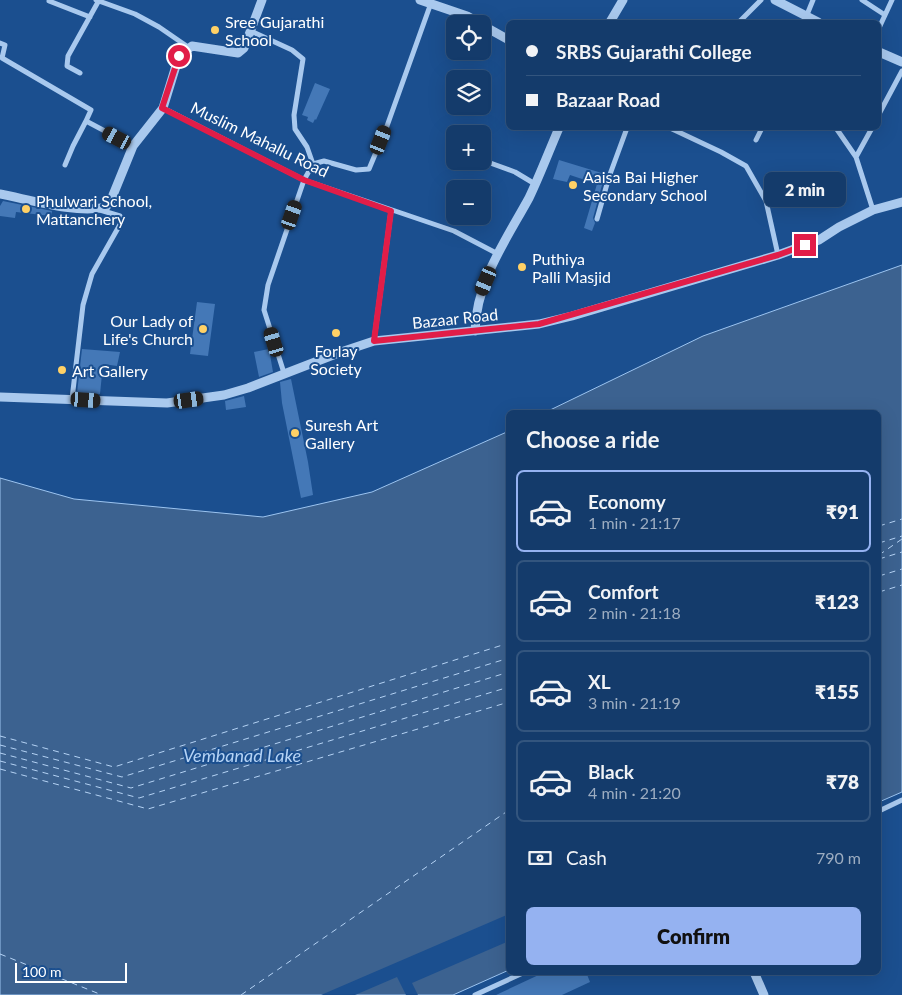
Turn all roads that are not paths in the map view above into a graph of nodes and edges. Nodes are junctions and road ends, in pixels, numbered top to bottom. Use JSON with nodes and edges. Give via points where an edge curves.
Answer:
{"nodes":[{"id":1,"x":262,"y":0,"type":"edge"},
{"id":2,"x":420,"y":0,"type":"edge"},
{"id":3,"x":623,"y":0,"type":"edge"},
{"id":4,"x":761,"y":0,"type":"edge"},
{"id":5,"x":775,"y":0,"type":"edge"},
{"id":6,"x":813,"y":0,"type":"edge"},
{"id":7,"x":862,"y":0,"type":"edge"},
{"id":8,"x":892,"y":0,"type":"edge"},
{"id":9,"x":49,"y":1,"type":"edge"},
{"id":10,"x":97,"y":1,"type":"edge"},
{"id":11,"x":431,"y":3,"type":"junction"},
{"id":12,"x":464,"y":15,"type":"edge"},
{"id":13,"x":885,"y":15,"type":"junction"},
{"id":14,"x":90,"y":17,"type":"junction"},
{"id":15,"x":611,"y":20,"type":"edge"},
{"id":16,"x":741,"y":20,"type":"edge"},
{"id":17,"x":804,"y":20,"type":"edge"},
{"id":18,"x":881,"y":24,"type":"edge"},
{"id":19,"x":491,"y":29,"type":"edge"},
{"id":20,"x":251,"y":30,"type":"junction"},
{"id":21,"x":506,"y":38,"type":"edge"},
{"id":22,"x":0,"y":43,"type":"edge"},
{"id":23,"x":188,"y":47,"type":"junction"},
{"id":24,"x":881,"y":53,"type":"edge"},
{"id":25,"x":902,"y":62,"type":"edge"},
{"id":26,"x":902,"y":70,"type":"edge"},
{"id":27,"x":80,"y":73,"type":"dead end"},
{"id":28,"x":162,"y":108,"type":"junction"},
{"id":29,"x":881,"y":110,"type":"edge"},
{"id":30,"x":86,"y":121,"type":"junction"},
{"id":31,"x":558,"y":130,"type":"edge"},
{"id":32,"x":626,"y":130,"type":"edge"},
{"id":33,"x":674,"y":130,"type":"edge"},
{"id":34,"x":761,"y":130,"type":"edge"},
{"id":35,"x":837,"y":130,"type":"edge"},
{"id":36,"x":871,"y":130,"type":"edge"},
{"id":37,"x":756,"y":140,"type":"dead end"},
{"id":38,"x":133,"y":146,"type":"junction"},
{"id":39,"x":856,"y":157,"type":"junction"},
{"id":40,"x":491,"y":163,"type":"edge"},
{"id":41,"x":313,"y":164,"type":"junction"},
{"id":42,"x":65,"y":165,"type":"dead end"},
{"id":43,"x":304,"y":180,"type":"junction"},
{"id":44,"x":535,"y":184,"type":"junction"},
{"id":45,"x":0,"y":194,"type":"edge"},
{"id":46,"x":902,"y":202,"type":"edge"},
{"id":47,"x":97,"y":209,"type":"junction"},
{"id":48,"x":873,"y":210,"type":"junction"},
{"id":49,"x":391,"y":211,"type":"junction"},
{"id":50,"x":597,"y":219,"type":"dead end"},
{"id":51,"x":498,"y":254,"type":"junction"},
{"id":52,"x":778,"y":255,"type":"junction"},
{"id":53,"x":474,"y":331,"type":"junction"},
{"id":54,"x":374,"y":341,"type":"junction"},
{"id":55,"x":284,"y":373,"type":"junction"},
{"id":56,"x":0,"y":397,"type":"edge"},
{"id":57,"x":72,"y":399,"type":"junction"},
{"id":58,"x":902,"y":800,"type":"edge"},
{"id":59,"x":881,"y":810,"type":"edge"},
{"id":60,"x":518,"y":975,"type":"edge"},
{"id":61,"x":755,"y":975,"type":"edge"},
{"id":62,"x":475,"y":995,"type":"edge"},
{"id":63,"x":764,"y":995,"type":"edge"}],
"edges":[{"from":1,"to":20,"type":"street"},
{"from":2,"to":11,"type":"street"},
{"from":3,"to":15,"type":"street"},
{"from":4,"to":16,"type":"street"},
{"from":5,"to":17,"type":"street"},
{"from":6,"to":17,"type":"street"},
{"from":7,"to":13,"type":"street"},
{"from":8,"to":13,"type":"street"},
{"from":9,"to":14,"type":"street"},
{"from":10,"to":14,"type":"street"},
{"from":10,"to":23,"type":"street","via":[[159,26]]},
{"from":11,"to":12,"type":"street"},
{"from":11,"to":41,"type":"street","via":[[369,169],[356,170],[324,161]]},
{"from":13,"to":18,"type":"street"},
{"from":14,"to":27,"type":"street","via":[[68,56],[67,66]]},
{"from":19,"to":21,"type":"street"},
{"from":20,"to":23,"type":"street","via":[[244,48],[238,53]]},
{"from":20,"to":41,"type":"street","via":[[292,50],[303,59],[294,115],[295,129]]},
{"from":22,"to":30,"type":"street","via":[[5,45],[2,58],[91,110]]},
{"from":23,"to":28,"type":"street","via":[[179,56]]},
{"from":24,"to":25,"type":"street"},
{"from":26,"to":29,"type":"street"},
{"from":28,"to":38,"type":"street"},
{"from":28,"to":43,"type":"street","name":"Muslim Mahallu Road"},
{"from":30,"to":38,"type":"street"},
{"from":30,"to":42,"type":"street"},
{"from":31,"to":44,"type":"street"},
{"from":32,"to":50,"type":"street"},
{"from":33,"to":52,"type":"street","via":[[746,166],[766,201]]},
{"from":34,"to":37,"type":"street"},
{"from":35,"to":39,"type":"street"},
{"from":36,"to":39,"type":"street"},
{"from":38,"to":47,"type":"street","via":[[111,200],[106,207]]},
{"from":39,"to":48,"type":"street"},
{"from":40,"to":44,"type":"street"},
{"from":41,"to":43,"type":"street"},
{"from":43,"to":49,"type":"street","name":"Muslim Mahallu Road"},
{"from":43,"to":55,"type":"street","via":[[268,285],[264,310]]},
{"from":44,"to":51,"type":"street"},
{"from":45,"to":47,"type":"street","via":[[79,209]]},
{"from":46,"to":48,"type":"street","name":"Bazaar Road"},
{"from":47,"to":57,"type":"street","via":[[120,216],[122,221],[92,274],[83,305]]},
{"from":48,"to":52,"type":"street","name":"Bazaar Road","via":[[819,240]]},
{"from":49,"to":51,"type":"street","name":"Muslim Mahallu Road","via":[[454,231]]},
{"from":49,"to":54,"type":"street"},
{"from":51,"to":53,"type":"street","via":[[480,295]]},
{"from":52,"to":53,"type":"street","name":"Bazaar Road","via":[[539,324]]},
{"from":53,"to":54,"type":"street","name":"Bazaar Road"},
{"from":54,"to":55,"type":"street","name":"Bazaar Road"},
{"from":55,"to":57,"type":"street","name":"Bazaar Road","via":[[248,388],[167,403]]},
{"from":56,"to":57,"type":"street","name":"Bazaar Road"},
{"from":58,"to":59,"type":"street"},
{"from":60,"to":62,"type":"street"},
{"from":61,"to":63,"type":"street"}]}
